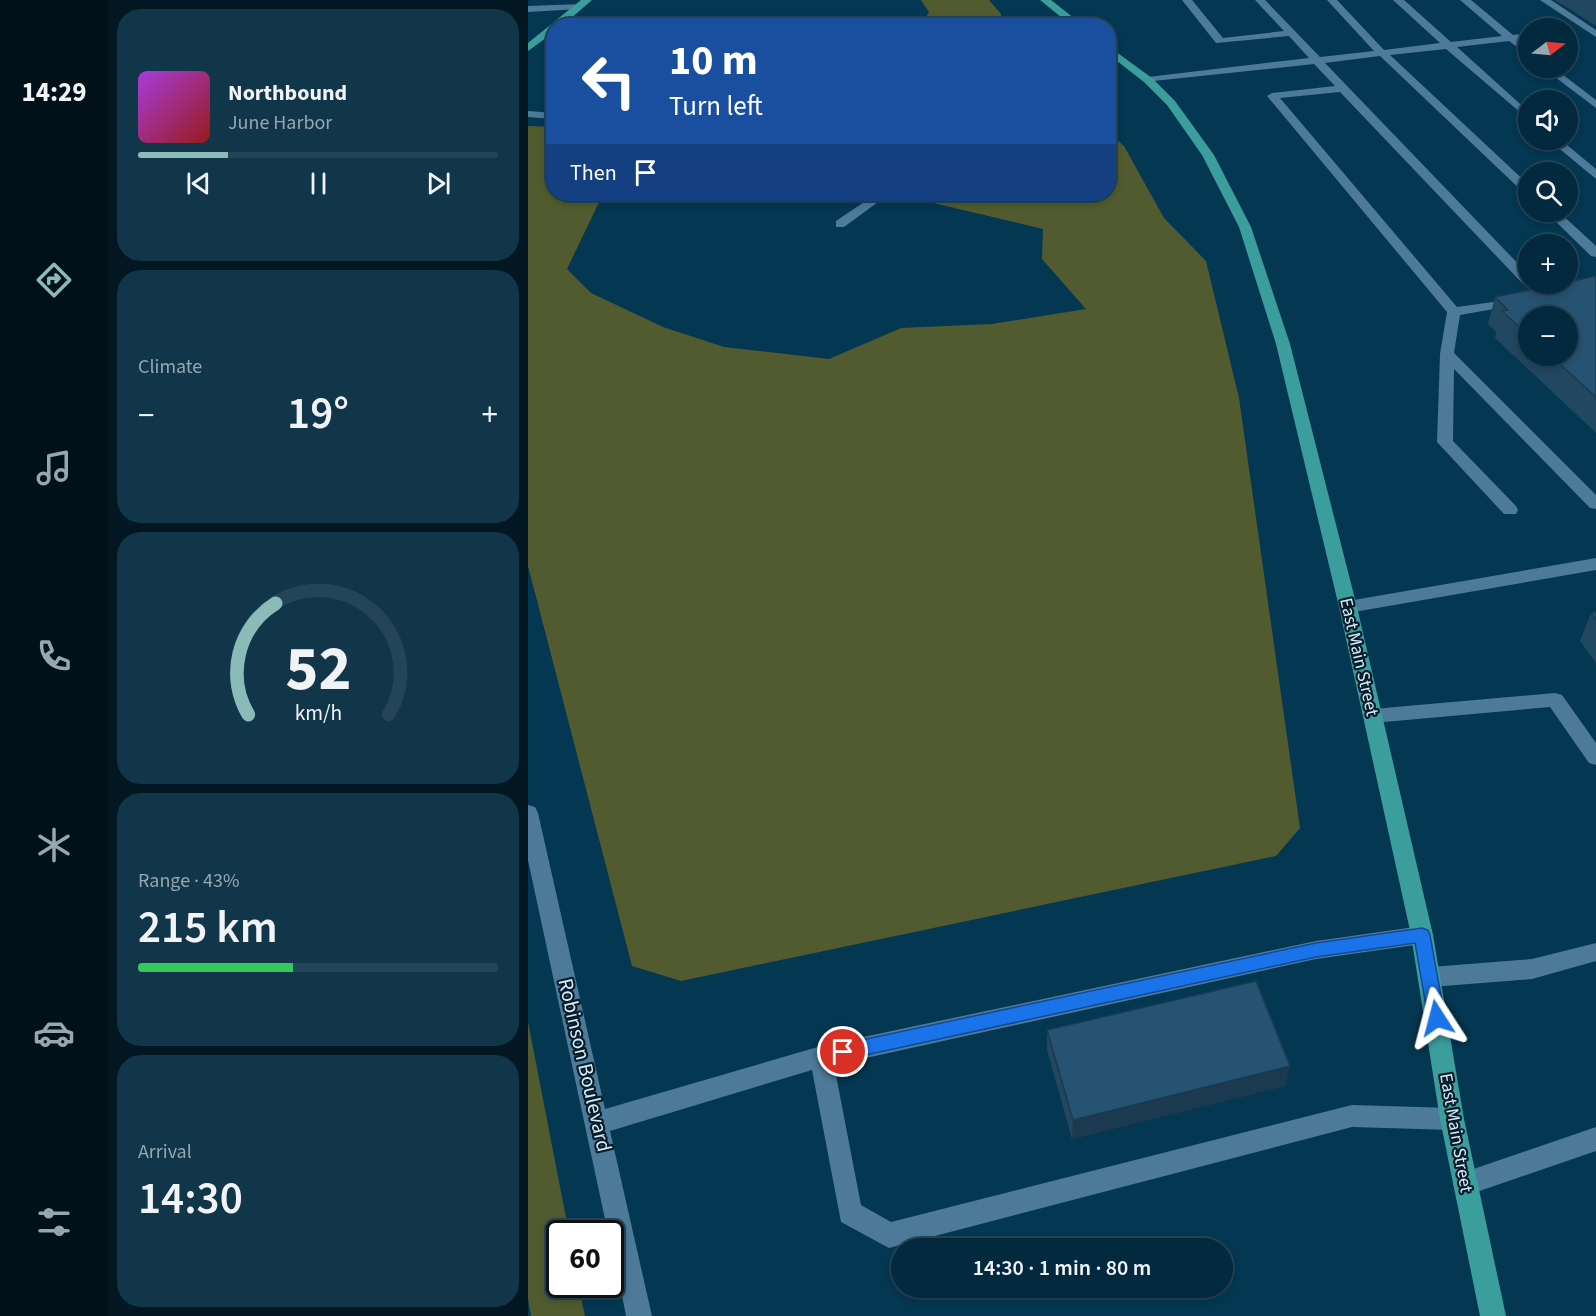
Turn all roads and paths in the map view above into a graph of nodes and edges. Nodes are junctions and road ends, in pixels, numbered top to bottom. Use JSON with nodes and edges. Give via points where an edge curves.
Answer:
{"nodes":[{"id":1,"x":1045,"y":0,"type":"edge"},
{"id":2,"x":1187,"y":0,"type":"edge"},
{"id":3,"x":1260,"y":0,"type":"edge"},
{"id":4,"x":1332,"y":0,"type":"edge"},
{"id":5,"x":1398,"y":0,"type":"edge"},
{"id":6,"x":1465,"y":0,"type":"edge"},
{"id":7,"x":1545,"y":0,"type":"edge"},
{"id":8,"x":583,"y":3,"type":"edge"},
{"id":9,"x":528,"y":9,"type":"edge"},
{"id":10,"x":564,"y":18,"type":"edge"},
{"id":11,"x":1069,"y":18,"type":"edge"},
{"id":12,"x":1592,"y":32,"type":"edge"},
{"id":13,"x":546,"y":33,"type":"edge"},
{"id":14,"x":1291,"y":33,"type":"junction"},
{"id":15,"x":1518,"y":37,"type":"edge"},
{"id":16,"x":1511,"y":38,"type":"junction"},
{"id":17,"x":1518,"y":44,"type":"edge"},
{"id":18,"x":1447,"y":45,"type":"junction"},
{"id":19,"x":528,"y":48,"type":"edge"},
{"id":20,"x":1382,"y":53,"type":"junction"},
{"id":21,"x":1116,"y":55,"type":"edge"},
{"id":22,"x":1317,"y":60,"type":"junction"},
{"id":23,"x":1561,"y":78,"type":"edge"},
{"id":24,"x":1148,"y":80,"type":"junction"},
{"id":25,"x":1343,"y":88,"type":"junction"},
{"id":26,"x":1596,"y":105,"type":"edge"},
{"id":27,"x":1518,"y":107,"type":"edge"},
{"id":28,"x":528,"y":114,"type":"edge"},
{"id":29,"x":546,"y":115,"type":"edge"},
{"id":30,"x":1567,"y":150,"type":"edge"},
{"id":31,"x":1596,"y":175,"type":"edge"},
{"id":32,"x":1518,"y":181,"type":"edge"},
{"id":33,"x":873,"y":201,"type":"edge"},
{"id":34,"x":1563,"y":222,"type":"edge"},
{"id":35,"x":840,"y":224,"type":"dead end"},
{"id":36,"x":1596,"y":253,"type":"edge"},
{"id":37,"x":1518,"y":273,"type":"edge"},
{"id":38,"x":1518,"y":292,"type":"edge"},
{"id":39,"x":1454,"y":312,"type":"junction"},
{"id":40,"x":1447,"y":354,"type":"junction"},
{"id":41,"x":1596,"y":504,"type":"edge"},
{"id":42,"x":1510,"y":510,"type":"dead end"},
{"id":43,"x":1596,"y":564,"type":"edge"},
{"id":44,"x":1348,"y":607,"type":"junction"},
{"id":45,"x":1373,"y":716,"type":"junction"},
{"id":46,"x":1596,"y":758,"type":"edge"},
{"id":47,"x":528,"y":813,"type":"edge"},
{"id":48,"x":1422,"y":935,"type":"junction"},
{"id":49,"x":1596,"y":952,"type":"edge"},
{"id":50,"x":1431,"y":977,"type":"junction"},
{"id":51,"x":821,"y":1057,"type":"junction"},
{"id":52,"x":1452,"y":1119,"type":"junction"},
{"id":53,"x":598,"y":1123,"type":"junction"},
{"id":54,"x":1596,"y":1138,"type":"edge"},
{"id":55,"x":1465,"y":1184,"type":"junction"},
{"id":56,"x":639,"y":1316,"type":"edge"},
{"id":57,"x":1493,"y":1316,"type":"edge"}],
"edges":[{"from":1,"to":11,"type":"main road"},
{"from":2,"to":14,"type":"street","via":[[1220,41]]},
{"from":3,"to":14,"type":"street"},
{"from":4,"to":20,"type":"street"},
{"from":5,"to":18,"type":"street"},
{"from":6,"to":16,"type":"street"},
{"from":7,"to":12,"type":"street"},
{"from":8,"to":9,"type":"street"},
{"from":8,"to":10,"type":"main road"},
{"from":13,"to":19,"type":"main road"},
{"from":14,"to":22,"type":"street"},
{"from":15,"to":16,"type":"street"},
{"from":16,"to":17,"type":"street"},
{"from":16,"to":18,"type":"street"},
{"from":18,"to":20,"type":"street"},
{"from":18,"to":27,"type":"street"},
{"from":20,"to":22,"type":"street"},
{"from":20,"to":32,"type":"street"},
{"from":21,"to":24,"type":"main road","name":"East Main Street"},
{"from":22,"to":24,"type":"street"},
{"from":22,"to":25,"type":"street"},
{"from":23,"to":26,"type":"street"},
{"from":24,"to":44,"type":"main road","name":"East Main Street","via":[[1171,103],[1209,155],[1245,227],[1283,344]]},
{"from":25,"to":37,"type":"street"},
{"from":25,"to":39,"type":"street","via":[[1272,96]]},
{"from":28,"to":29,"type":"street"},
{"from":30,"to":31,"type":"street"},
{"from":33,"to":35,"type":"street"},
{"from":34,"to":36,"type":"street"},
{"from":38,"to":39,"type":"street"},
{"from":39,"to":40,"type":"street"},
{"from":40,"to":41,"type":"street"},
{"from":40,"to":42,"type":"street","via":[[1445,442]]},
{"from":43,"to":44,"type":"street"},
{"from":44,"to":45,"type":"main road","name":"East Main Street"},
{"from":45,"to":46,"type":"street","via":[[1555,700]]},
{"from":45,"to":48,"type":"main road","name":"East Main Street"},
{"from":47,"to":53,"type":"street","name":"Robinson Boulevard"},
{"from":48,"to":50,"type":"main road","name":"East Main Street"},
{"from":48,"to":51,"type":"street","via":[[1316,950]]},
{"from":49,"to":50,"type":"street","via":[[1532,969]]},
{"from":50,"to":52,"type":"main road","name":"East Main Street"},
{"from":51,"to":52,"type":"street","via":[[850,1214],[889,1235],[1352,1116]]},
{"from":51,"to":53,"type":"street"},
{"from":52,"to":55,"type":"main road","name":"East Main Street"},
{"from":53,"to":56,"type":"street","name":"Robinson Boulevard"},
{"from":54,"to":55,"type":"street"},
{"from":55,"to":57,"type":"main road","name":"East Main Street"}]}
